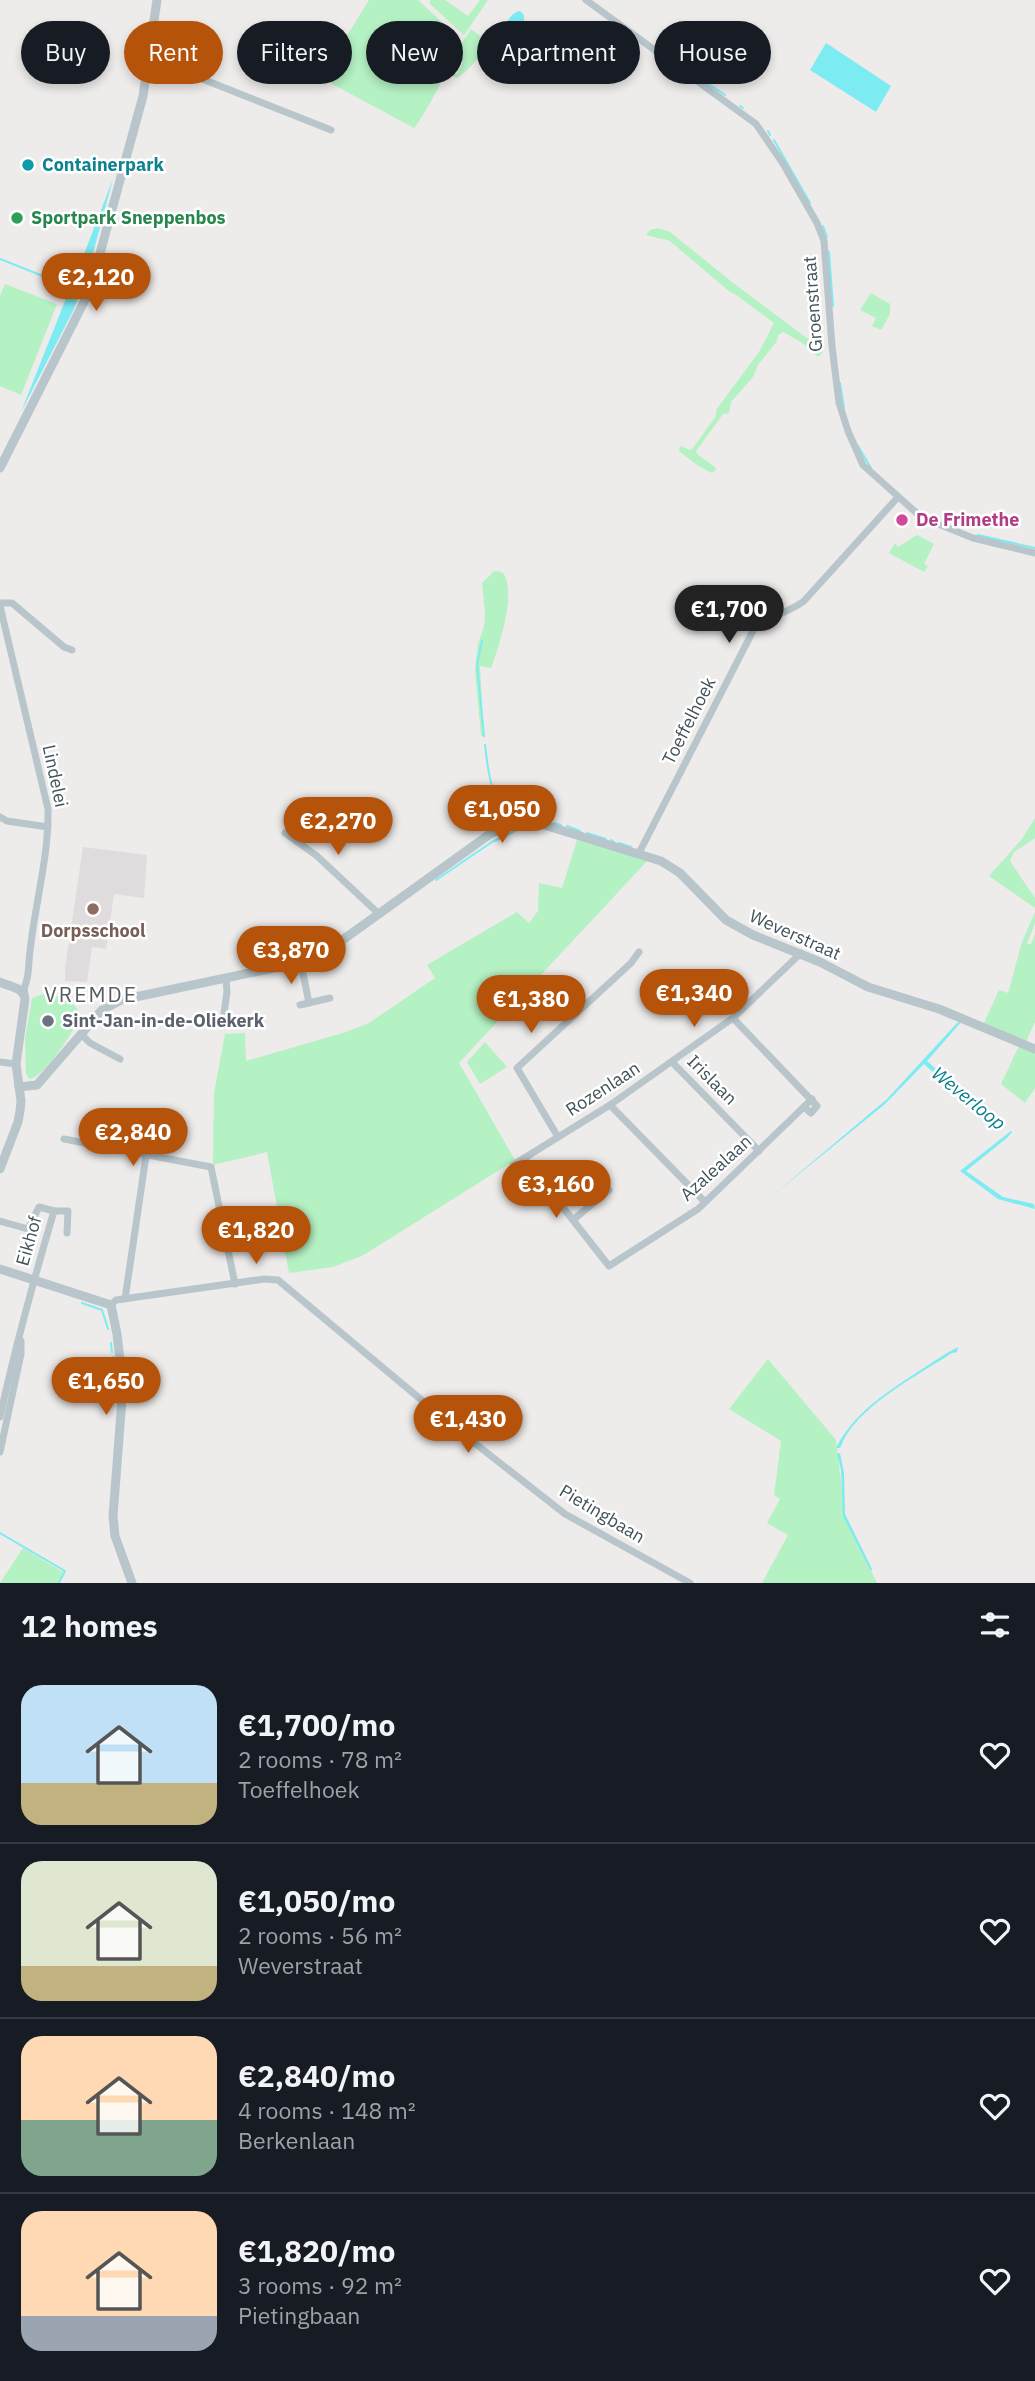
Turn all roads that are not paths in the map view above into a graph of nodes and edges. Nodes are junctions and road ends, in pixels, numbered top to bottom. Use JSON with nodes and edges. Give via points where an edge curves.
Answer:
{"nodes":[{"id":1,"x":157,"y":0,"type":"edge"},
{"id":2,"x":586,"y":0,"type":"edge"},
{"id":3,"x":154,"y":21,"type":"edge"},
{"id":4,"x":145,"y":84,"type":"edge"},
{"id":5,"x":215,"y":84,"type":"edge"},
{"id":6,"x":331,"y":130,"type":"dead end"},
{"id":7,"x":0,"y":468,"type":"edge"},
{"id":8,"x":898,"y":497,"type":"junction"},
{"id":9,"x":1035,"y":553,"type":"edge"},
{"id":10,"x":0,"y":605,"type":"edge"},
{"id":11,"x":72,"y":650,"type":"dead end"},
{"id":12,"x":0,"y":817,"type":"edge"},
{"id":13,"x":48,"y":827,"type":"junction"},
{"id":14,"x":285,"y":833,"type":"dead end"},
{"id":15,"x":639,"y":853,"type":"junction"},
{"id":16,"x":379,"y":914,"type":"junction"},
{"id":17,"x":639,"y":952,"type":"dead end"},
{"id":18,"x":801,"y":953,"type":"junction"},
{"id":19,"x":301,"y":963,"type":"junction"},
{"id":20,"x":226,"y":979,"type":"junction"},
{"id":21,"x":0,"y":982,"type":"edge"},
{"id":22,"x":25,"y":995,"type":"junction"},
{"id":23,"x":330,"y":999,"type":"dead end"},
{"id":24,"x":309,"y":1003,"type":"junction"},
{"id":25,"x":300,"y":1005,"type":"dead end"},
{"id":26,"x":224,"y":1013,"type":"dead end"},
{"id":27,"x":733,"y":1018,"type":"junction"},
{"id":28,"x":81,"y":1034,"type":"junction"},
{"id":29,"x":1035,"y":1049,"type":"edge"},
{"id":30,"x":120,"y":1059,"type":"dead end"},
{"id":31,"x":0,"y":1062,"type":"edge"},
{"id":32,"x":671,"y":1062,"type":"junction"},
{"id":33,"x":16,"y":1064,"type":"junction"},
{"id":34,"x":19,"y":1087,"type":"junction"},
{"id":35,"x":610,"y":1104,"type":"junction"},
{"id":36,"x":558,"y":1137,"type":"junction"},
{"id":37,"x":64,"y":1139,"type":"dead end"},
{"id":38,"x":759,"y":1150,"type":"junction"},
{"id":39,"x":146,"y":1156,"type":"junction"},
{"id":40,"x":524,"y":1158,"type":"junction"},
{"id":41,"x":513,"y":1165,"type":"dead end"},
{"id":42,"x":0,"y":1170,"type":"edge"},
{"id":43,"x":609,"y":1190,"type":"dead end"},
{"id":44,"x":705,"y":1202,"type":"junction"},
{"id":45,"x":54,"y":1210,"type":"junction"},
{"id":46,"x":573,"y":1220,"type":"junction"},
{"id":47,"x":0,"y":1222,"type":"edge"},
{"id":48,"x":67,"y":1233,"type":"dead end"},
{"id":49,"x":0,"y":1269,"type":"edge"},
{"id":50,"x":34,"y":1280,"type":"junction"},
{"id":51,"x":235,"y":1284,"type":"junction"},
{"id":52,"x":125,"y":1299,"type":"junction"},
{"id":53,"x":111,"y":1305,"type":"junction"},
{"id":54,"x":20,"y":1337,"type":"junction"},
{"id":55,"x":0,"y":1417,"type":"edge"},
{"id":56,"x":3,"y":1427,"type":"edge"},
{"id":57,"x":0,"y":1452,"type":"edge"},
{"id":58,"x":132,"y":1583,"type":"edge"},
{"id":59,"x":690,"y":1583,"type":"edge"}],
"edges":[{"from":1,"to":3,"type":"street"},
{"from":2,"to":8,"type":"street","name":"Groenstraat","via":[[749,118],[769,141],[824,241],[833,362],[848,431],[863,465]]},
{"from":4,"to":7,"type":"street","via":[[90,290]]},
{"from":5,"to":6,"type":"street"},
{"from":8,"to":9,"type":"street","name":"Groenstraat","via":[[936,525]]},
{"from":8,"to":15,"type":"street","name":"Toeffelhoek","via":[[804,601],[754,629]]},
{"from":10,"to":11,"type":"street","via":[[12,603]]},
{"from":10,"to":13,"type":"street","name":"Lindelei","via":[[48,809]]},
{"from":12,"to":13,"type":"street"},
{"from":13,"to":22,"type":"street","name":"Lindelei"},
{"from":14,"to":16,"type":"street"},
{"from":15,"to":16,"type":"street","name":"Weverstraat","via":[[541,824],[515,824],[490,834]]},
{"from":15,"to":18,"type":"street","name":"Weverstraat","via":[[671,867],[726,920]]},
{"from":16,"to":19,"type":"street","name":"Weverstraat","via":[[323,954]]},
{"from":17,"to":36,"type":"street","via":[[519,1065],[518,1072]]},
{"from":18,"to":27,"type":"street","name":"Rozenlaan"},
{"from":18,"to":29,"type":"street","name":"Weverstraat","via":[[868,987],[939,1009]]},
{"from":19,"to":20,"type":"street","name":"Weverstraat"},
{"from":19,"to":24,"type":"street"},
{"from":20,"to":26,"type":"street"},
{"from":20,"to":28,"type":"street","name":"Weverstraat","via":[[121,1000],[102,1010]]},
{"from":21,"to":22,"type":"street"},
{"from":22,"to":33,"type":"street"},
{"from":23,"to":24,"type":"street"},
{"from":24,"to":25,"type":"street"},
{"from":27,"to":32,"type":"street","name":"Rozenlaan"},
{"from":27,"to":38,"type":"street","name":"Azalealaan","via":[[817,1107],[811,1113],[804,1107]]},
{"from":28,"to":30,"type":"street"},
{"from":28,"to":34,"type":"street","via":[[37,1085]]},
{"from":31,"to":33,"type":"street"},
{"from":32,"to":35,"type":"street","name":"Rozenlaan"},
{"from":32,"to":38,"type":"street","name":"Irislaan"},
{"from":33,"to":34,"type":"street"},
{"from":34,"to":42,"type":"street","via":[[18,1122]]},
{"from":35,"to":36,"type":"street","name":"Rozenlaan"},
{"from":35,"to":44,"type":"street"},
{"from":36,"to":40,"type":"street","name":"Rozenlaan"},
{"from":37,"to":39,"type":"street"},
{"from":38,"to":44,"type":"street","name":"Azalealaan"},
{"from":39,"to":51,"type":"street","via":[[211,1167]]},
{"from":39,"to":52,"type":"street"},
{"from":40,"to":41,"type":"street","name":"Rozenlaan"},
{"from":40,"to":46,"type":"street"},
{"from":43,"to":46,"type":"street"},
{"from":44,"to":46,"type":"street","name":"Azalealaan","via":[[608,1266]]},
{"from":45,"to":47,"type":"street","name":"Eikhof","via":[[39,1207],[28,1228]]},
{"from":45,"to":48,"type":"street","name":"Eikhof","via":[[68,1210]]},
{"from":45,"to":50,"type":"street","name":"Eikhof"},
{"from":49,"to":50,"type":"street"},
{"from":50,"to":53,"type":"street"},
{"from":50,"to":54,"type":"street","name":"Eikhof"},
{"from":51,"to":52,"type":"street","name":"Pietingbaan"},
{"from":51,"to":59,"type":"street","name":"Pietingbaan","via":[[278,1280],[565,1514]]},
{"from":52,"to":53,"type":"street","name":"Pietingbaan"},
{"from":53,"to":58,"type":"street","via":[[123,1386],[113,1516],[115,1536]]},
{"from":54,"to":55,"type":"street"},
{"from":54,"to":56,"type":"street","via":[[21,1354]]},
{"from":56,"to":57,"type":"street"}]}
